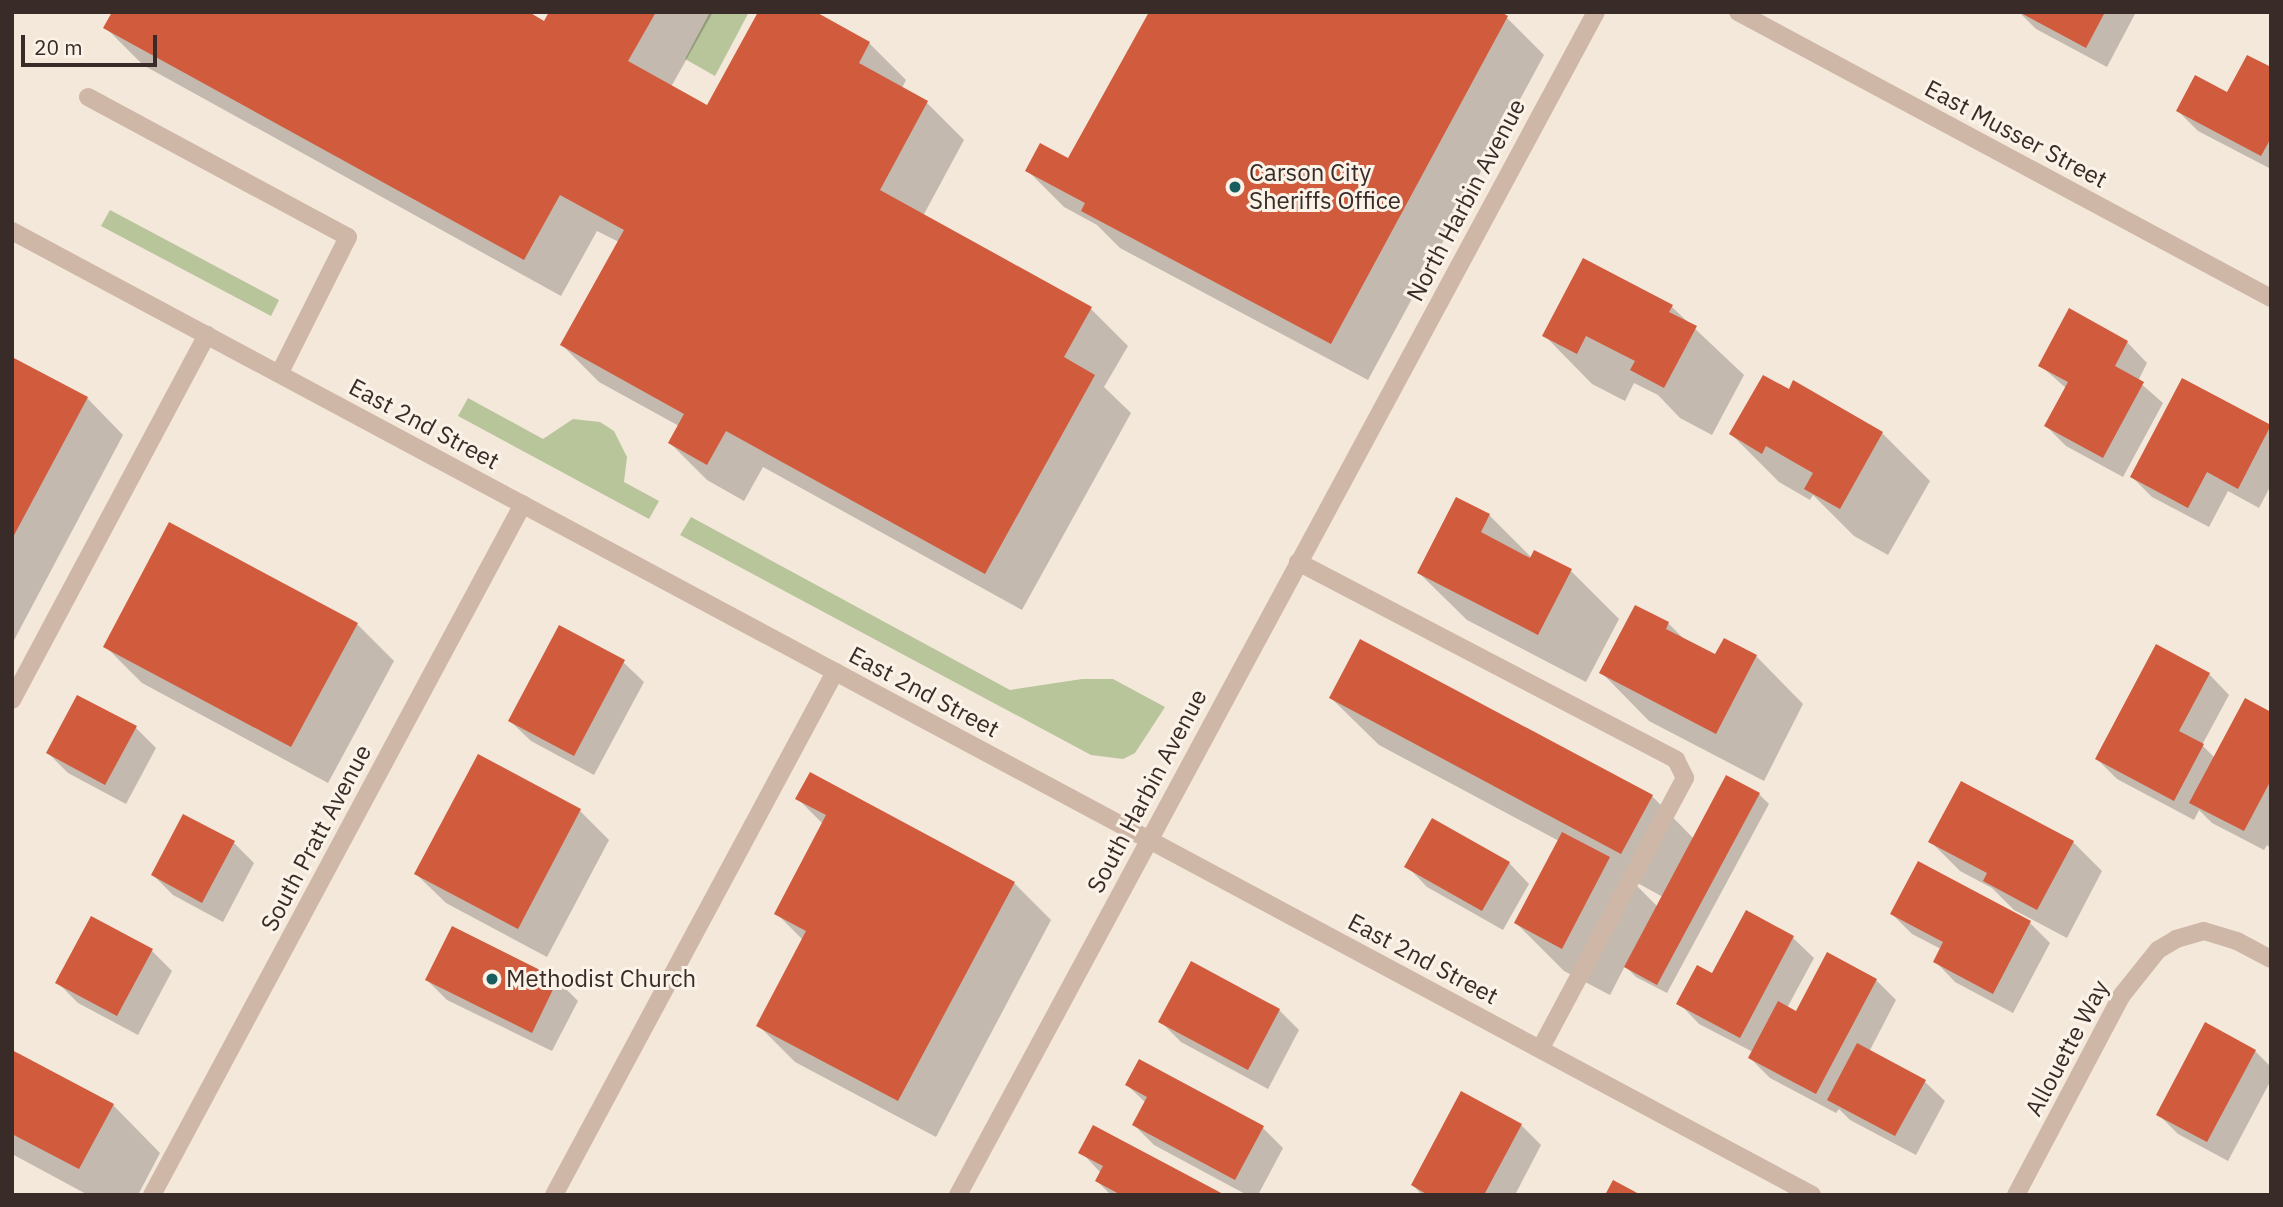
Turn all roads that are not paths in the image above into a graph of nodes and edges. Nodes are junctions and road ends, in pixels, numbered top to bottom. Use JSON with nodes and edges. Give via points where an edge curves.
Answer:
{"nodes":[{"id":1,"x":1596,"y":12,"type":"edge"},
{"id":2,"x":1738,"y":12,"type":"edge"},
{"id":3,"x":88,"y":97,"type":"dead end"},
{"id":4,"x":12,"y":231,"type":"edge"},
{"id":5,"x":2271,"y":298,"type":"edge"},
{"id":6,"x":207,"y":335,"type":"junction"},
{"id":7,"x":279,"y":374,"type":"junction"},
{"id":8,"x":1380,"y":411,"type":"joint"},
{"id":9,"x":523,"y":505,"type":"junction"},
{"id":10,"x":1298,"y":562,"type":"junction"},
{"id":11,"x":835,"y":672,"type":"junction"},
{"id":12,"x":12,"y":700,"type":"edge"},
{"id":13,"x":1148,"y":840,"type":"junction"},
{"id":14,"x":2271,"y":959,"type":"edge"},
{"id":15,"x":1540,"y":1049,"type":"junction"},
{"id":16,"x":152,"y":1195,"type":"edge"},
{"id":17,"x":554,"y":1195,"type":"edge"},
{"id":18,"x":958,"y":1195,"type":"edge"},
{"id":19,"x":1812,"y":1195,"type":"edge"},
{"id":20,"x":2016,"y":1195,"type":"edge"}],
"edges":[{"from":1,"to":8,"type":"street","name":"North Harbin Avenue"},
{"from":2,"to":5,"type":"street","name":"East Musser Street"},
{"from":3,"to":7,"type":"street","via":[[348,237]]},
{"from":4,"to":6,"type":"street","name":"East 2nd Street"},
{"from":6,"to":7,"type":"street","name":"East 2nd Street"},
{"from":6,"to":12,"type":"street"},
{"from":7,"to":9,"type":"street","name":"East 2nd Street"},
{"from":8,"to":10,"type":"street","name":"South Harbin Avenue"},
{"from":9,"to":11,"type":"street","name":"East 2nd Street"},
{"from":9,"to":16,"type":"street","name":"South Pratt Avenue"},
{"from":10,"to":13,"type":"street","name":"South Harbin Avenue"},
{"from":10,"to":15,"type":"street","via":[[1676,760],[1685,778]]},
{"from":11,"to":13,"type":"street","name":"East 2nd Street"},
{"from":11,"to":17,"type":"street"},
{"from":13,"to":15,"type":"street","name":"East 2nd Street"},
{"from":13,"to":18,"type":"street","name":"South Harbin Avenue"},
{"from":14,"to":20,"type":"street","name":"Allouette Way","via":[[2204,931],[2176,939],[2147,960],[2122,995]]},
{"from":15,"to":19,"type":"street","name":"East 2nd Street"}]}
